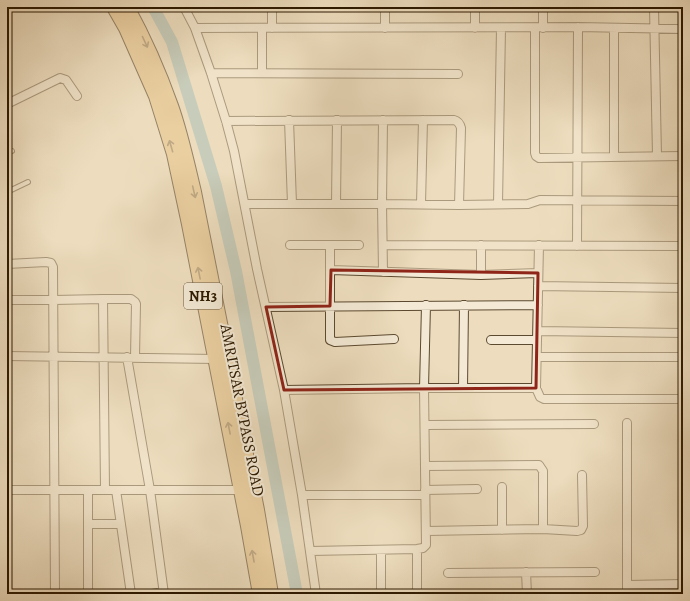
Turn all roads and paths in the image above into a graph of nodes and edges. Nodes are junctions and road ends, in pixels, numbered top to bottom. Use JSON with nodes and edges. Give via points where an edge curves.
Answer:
{"nodes":[{"id":1,"x":114,"y":7,"type":"edge"},
{"id":2,"x":127,"y":7,"type":"edge"},
{"id":3,"x":184,"y":7,"type":"edge"},
{"id":4,"x":272,"y":7,"type":"edge"},
{"id":5,"x":385,"y":7,"type":"edge"},
{"id":6,"x":475,"y":7,"type":"edge"},
{"id":7,"x":543,"y":7,"type":"edge"},
{"id":8,"x":654,"y":7,"type":"edge"},
{"id":9,"x":578,"y":27,"type":"junction"},
{"id":10,"x":195,"y":28,"type":"junction"},
{"id":11,"x":262,"y":28,"type":"junction"},
{"id":12,"x":272,"y":28,"type":"junction"},
{"id":13,"x":385,"y":28,"type":"junction"},
{"id":14,"x":475,"y":28,"type":"junction"},
{"id":15,"x":501,"y":28,"type":"junction"},
{"id":16,"x":539,"y":28,"type":"junction"},
{"id":17,"x":614,"y":28,"type":"junction"},
{"id":18,"x":654,"y":28,"type":"junction"},
{"id":19,"x":683,"y":29,"type":"edge"},
{"id":20,"x":211,"y":73,"type":"junction"},
{"id":21,"x":262,"y":73,"type":"junction"},
{"id":22,"x":458,"y":74,"type":"dead end"},
{"id":23,"x":77,"y":96,"type":"dead end"},
{"id":24,"x":7,"y":104,"type":"edge"},
{"id":25,"x":289,"y":120,"type":"junction"},
{"id":26,"x":337,"y":120,"type":"junction"},
{"id":27,"x":383,"y":120,"type":"junction"},
{"id":28,"x":423,"y":120,"type":"junction"},
{"id":29,"x":226,"y":121,"type":"junction"},
{"id":30,"x":12,"y":151,"type":"dead end"},
{"id":31,"x":7,"y":153,"type":"edge"},
{"id":32,"x":614,"y":156,"type":"junction"},
{"id":33,"x":658,"y":156,"type":"junction"},
{"id":34,"x":683,"y":156,"type":"edge"},
{"id":35,"x":578,"y":157,"type":"junction"},
{"id":36,"x":28,"y":182,"type":"dead end"},
{"id":37,"x":7,"y":192,"type":"edge"},
{"id":38,"x":578,"y":200,"type":"junction"},
{"id":39,"x":683,"y":201,"type":"edge"},
{"id":40,"x":245,"y":204,"type":"junction"},
{"id":41,"x":292,"y":204,"type":"junction"},
{"id":42,"x":336,"y":204,"type":"junction"},
{"id":43,"x":382,"y":204,"type":"junction"},
{"id":44,"x":421,"y":204,"type":"junction"},
{"id":45,"x":498,"y":204,"type":"junction"},
{"id":46,"x":459,"y":205,"type":"junction"},
{"id":47,"x":290,"y":245,"type":"dead end"},
{"id":48,"x":330,"y":245,"type":"junction"},
{"id":49,"x":359,"y":245,"type":"dead end"},
{"id":50,"x":383,"y":245,"type":"junction"},
{"id":51,"x":481,"y":245,"type":"junction"},
{"id":52,"x":539,"y":245,"type":"junction"},
{"id":53,"x":577,"y":246,"type":"junction"},
{"id":54,"x":683,"y":246,"type":"edge"},
{"id":55,"x":7,"y":264,"type":"edge"},
{"id":56,"x":331,"y":270,"type":"junction"},
{"id":57,"x":383,"y":272,"type":"junction"},
{"id":58,"x":538,"y":273,"type":"junction"},
{"id":59,"x":481,"y":275,"type":"junction"},
{"id":60,"x":538,"y":286,"type":"junction"},
{"id":61,"x":683,"y":288,"type":"edge"},
{"id":62,"x":103,"y":299,"type":"junction"},
{"id":63,"x":7,"y":300,"type":"edge"},
{"id":64,"x":54,"y":300,"type":"junction"},
{"id":65,"x":426,"y":305,"type":"junction"},
{"id":66,"x":464,"y":305,"type":"junction"},
{"id":67,"x":538,"y":305,"type":"junction"},
{"id":68,"x":330,"y":306,"type":"junction"},
{"id":69,"x":266,"y":307,"type":"junction"},
{"id":70,"x":538,"y":331,"type":"junction"},
{"id":71,"x":683,"y":333,"type":"edge"},
{"id":72,"x":394,"y":339,"type":"dead end"},
{"id":73,"x":491,"y":340,"type":"dead end"},
{"id":74,"x":537,"y":340,"type":"junction"},
{"id":75,"x":7,"y":356,"type":"edge"},
{"id":76,"x":54,"y":357,"type":"junction"},
{"id":77,"x":131,"y":357,"type":"junction"},
{"id":78,"x":537,"y":357,"type":"junction"},
{"id":79,"x":683,"y":357,"type":"edge"},
{"id":80,"x":104,"y":358,"type":"junction"},
{"id":81,"x":216,"y":359,"type":"junction"},
{"id":82,"x":424,"y":388,"type":"junction"},
{"id":83,"x":463,"y":388,"type":"junction"},
{"id":84,"x":536,"y":388,"type":"junction"},
{"id":85,"x":284,"y":390,"type":"junction"},
{"id":86,"x":683,"y":399,"type":"edge"},
{"id":87,"x":627,"y":423,"type":"dead end"},
{"id":88,"x":594,"y":424,"type":"dead end"},
{"id":89,"x":425,"y":425,"type":"junction"},
{"id":90,"x":425,"y":466,"type":"junction"},
{"id":91,"x":582,"y":475,"type":"dead end"},
{"id":92,"x":502,"y":487,"type":"dead end"},
{"id":93,"x":55,"y":489,"type":"junction"},
{"id":94,"x":477,"y":489,"type":"dead end"},
{"id":95,"x":7,"y":490,"type":"edge"},
{"id":96,"x":88,"y":490,"type":"junction"},
{"id":97,"x":105,"y":490,"type":"junction"},
{"id":98,"x":116,"y":490,"type":"junction"},
{"id":99,"x":150,"y":490,"type":"junction"},
{"id":100,"x":241,"y":490,"type":"junction"},
{"id":101,"x":425,"y":492,"type":"junction"},
{"id":102,"x":302,"y":495,"type":"junction"},
{"id":103,"x":88,"y":524,"type":"junction"},
{"id":104,"x":121,"y":524,"type":"junction"},
{"id":105,"x":502,"y":530,"type":"junction"},
{"id":106,"x":543,"y":530,"type":"junction"},
{"id":107,"x":426,"y":531,"type":"junction"},
{"id":108,"x":417,"y":549,"type":"junction"},
{"id":109,"x":381,"y":550,"type":"junction"},
{"id":110,"x":310,"y":551,"type":"junction"},
{"id":111,"x":448,"y":572,"type":"dead end"},
{"id":112,"x":526,"y":572,"type":"junction"},
{"id":113,"x":595,"y":572,"type":"dead end"},
{"id":114,"x":683,"y":584,"type":"edge"},
{"id":115,"x":627,"y":585,"type":"junction"},
{"id":116,"x":163,"y":593,"type":"edge"},
{"id":117,"x":56,"y":594,"type":"edge"},
{"id":118,"x":88,"y":594,"type":"edge"},
{"id":119,"x":131,"y":594,"type":"edge"},
{"id":120,"x":152,"y":594,"type":"edge"},
{"id":121,"x":260,"y":594,"type":"edge"},
{"id":122,"x":271,"y":594,"type":"edge"},
{"id":123,"x":316,"y":594,"type":"edge"},
{"id":124,"x":381,"y":594,"type":"edge"},
{"id":125,"x":417,"y":594,"type":"edge"},
{"id":126,"x":527,"y":594,"type":"edge"},
{"id":127,"x":627,"y":594,"type":"edge"}],
"edges":[{"from":81,"to":1,"type":"highway","name":"AMRITSAR BYPASS ROAD","number":"NH3","one_way":true,"via":[[174,154],[156,96]]},
{"from":2,"to":122,"type":"highway","name":"AMRITSAR BYPASS ROAD","number":"NH3","one_way":true,"via":[[153,59],[182,142],[257,510]]},
{"from":3,"to":10,"type":"street"},
{"from":4,"to":12,"type":"street"},
{"from":5,"to":13,"type":"street"},
{"from":6,"to":14,"type":"street"},
{"from":7,"to":16,"type":"street"},
{"from":8,"to":18,"type":"street"},
{"from":9,"to":16,"type":"street"},
{"from":9,"to":17,"type":"street"},
{"from":9,"to":35,"type":"street"},
{"from":10,"to":11,"type":"street"},
{"from":10,"to":20,"type":"street"},
{"from":11,"to":12,"type":"street"},
{"from":11,"to":21,"type":"street"},
{"from":12,"to":13,"type":"street"},
{"from":13,"to":14,"type":"street"},
{"from":14,"to":15,"type":"street"},
{"from":15,"to":16,"type":"street"},
{"from":15,"to":45,"type":"street"},
{"from":16,"to":35,"type":"street","via":[[535,155],[539,158]]},
{"from":17,"to":18,"type":"street"},
{"from":17,"to":32,"type":"street"},
{"from":18,"to":19,"type":"street"},
{"from":18,"to":33,"type":"street"},
{"from":20,"to":21,"type":"street"},
{"from":20,"to":29,"type":"street"},
{"from":21,"to":22,"type":"street"},
{"from":23,"to":24,"type":"street","via":[[66,80],[60,78]]},
{"from":25,"to":26,"type":"street"},
{"from":25,"to":29,"type":"street"},
{"from":25,"to":41,"type":"street"},
{"from":26,"to":27,"type":"street"},
{"from":26,"to":42,"type":"street"},
{"from":27,"to":28,"type":"street"},
{"from":27,"to":43,"type":"street"},
{"from":28,"to":44,"type":"street"},
{"from":28,"to":46,"type":"street","via":[[456,120],[460,125]]},
{"from":29,"to":40,"type":"street"},
{"from":30,"to":31,"type":"lane"},
{"from":32,"to":33,"type":"street"},
{"from":32,"to":35,"type":"street"},
{"from":33,"to":34,"type":"street"},
{"from":35,"to":38,"type":"street"},
{"from":36,"to":37,"type":"lane"},
{"from":38,"to":39,"type":"street"},
{"from":38,"to":45,"type":"street"},
{"from":38,"to":53,"type":"street"},
{"from":40,"to":41,"type":"street"},
{"from":40,"to":69,"type":"street"},
{"from":41,"to":42,"type":"street"},
{"from":42,"to":43,"type":"street"},
{"from":43,"to":44,"type":"street"},
{"from":43,"to":50,"type":"street"},
{"from":44,"to":46,"type":"street"},
{"from":45,"to":46,"type":"street"},
{"from":47,"to":48,"type":"street"},
{"from":48,"to":49,"type":"street"},
{"from":48,"to":56,"type":"street"},
{"from":50,"to":51,"type":"street"},
{"from":50,"to":57,"type":"street"},
{"from":51,"to":52,"type":"street"},
{"from":51,"to":59,"type":"street"},
{"from":52,"to":53,"type":"street"},
{"from":52,"to":58,"type":"street"},
{"from":53,"to":54,"type":"street"},
{"from":55,"to":64,"type":"street","via":[[51,263]]},
{"from":56,"to":57,"type":"street"},
{"from":56,"to":68,"type":"street"},
{"from":57,"to":59,"type":"street"},
{"from":58,"to":59,"type":"street"},
{"from":58,"to":60,"type":"street"},
{"from":60,"to":61,"type":"street"},
{"from":60,"to":67,"type":"street"},
{"from":62,"to":64,"type":"street"},
{"from":62,"to":77,"type":"street","via":[[131,299],[135,302]]},
{"from":62,"to":80,"type":"street"},
{"from":63,"to":64,"type":"street"},
{"from":64,"to":76,"type":"street"},
{"from":65,"to":66,"type":"street"},
{"from":65,"to":68,"type":"street"},
{"from":65,"to":82,"type":"street"},
{"from":66,"to":67,"type":"street"},
{"from":66,"to":83,"type":"street"},
{"from":67,"to":70,"type":"street"},
{"from":68,"to":69,"type":"street"},
{"from":68,"to":72,"type":"street","via":[[331,341]]},
{"from":69,"to":85,"type":"street"},
{"from":70,"to":71,"type":"street"},
{"from":70,"to":74,"type":"street"},
{"from":73,"to":74,"type":"street"},
{"from":74,"to":78,"type":"street"},
{"from":75,"to":76,"type":"street"},
{"from":76,"to":80,"type":"street"},
{"from":76,"to":93,"type":"street"},
{"from":77,"to":80,"type":"street"},
{"from":77,"to":81,"type":"street"},
{"from":77,"to":99,"type":"street"},
{"from":78,"to":79,"type":"street"},
{"from":78,"to":84,"type":"street"},
{"from":80,"to":97,"type":"street"},
{"from":100,"to":81,"type":"highway","name":"AMRITSAR BYPASS ROAD","number":"NH3","one_way":true},
{"from":82,"to":83,"type":"street"},
{"from":82,"to":85,"type":"street"},
{"from":82,"to":89,"type":"street"},
{"from":83,"to":84,"type":"street"},
{"from":84,"to":86,"type":"street","via":[[544,399]]},
{"from":85,"to":102,"type":"street"},
{"from":87,"to":115,"type":"street"},
{"from":88,"to":89,"type":"street"},
{"from":89,"to":90,"type":"street"},
{"from":90,"to":101,"type":"street"},
{"from":90,"to":106,"type":"street","via":[[540,465],[543,471]]},
{"from":91,"to":106,"type":"street","via":[[583,528],[577,531]]},
{"from":92,"to":105,"type":"street"},
{"from":93,"to":95,"type":"street"},
{"from":93,"to":96,"type":"street"},
{"from":93,"to":117,"type":"street"},
{"from":94,"to":101,"type":"street"},
{"from":96,"to":97,"type":"street"},
{"from":96,"to":103,"type":"street"},
{"from":97,"to":98,"type":"street"},
{"from":98,"to":99,"type":"street"},
{"from":98,"to":104,"type":"street"},
{"from":99,"to":100,"type":"street"},
{"from":99,"to":116,"type":"street"},
{"from":121,"to":100,"type":"highway","name":"AMRITSAR BYPASS ROAD","number":"NH3","one_way":true},
{"from":101,"to":102,"type":"street"},
{"from":101,"to":107,"type":"street"},
{"from":102,"to":110,"type":"street"},
{"from":103,"to":104,"type":"street"},
{"from":103,"to":118,"type":"street"},
{"from":104,"to":119,"type":"street"},
{"from":105,"to":106,"type":"street"},
{"from":105,"to":107,"type":"street"},
{"from":107,"to":108,"type":"street","via":[[426,545]]},
{"from":108,"to":109,"type":"street"},
{"from":108,"to":125,"type":"street"},
{"from":109,"to":110,"type":"street"},
{"from":109,"to":124,"type":"street"},
{"from":110,"to":123,"type":"street"},
{"from":111,"to":112,"type":"street"},
{"from":112,"to":113,"type":"street"},
{"from":112,"to":126,"type":"street"},
{"from":114,"to":115,"type":"street"},
{"from":115,"to":127,"type":"street"},
{"from":116,"to":120,"type":"street"}]}
